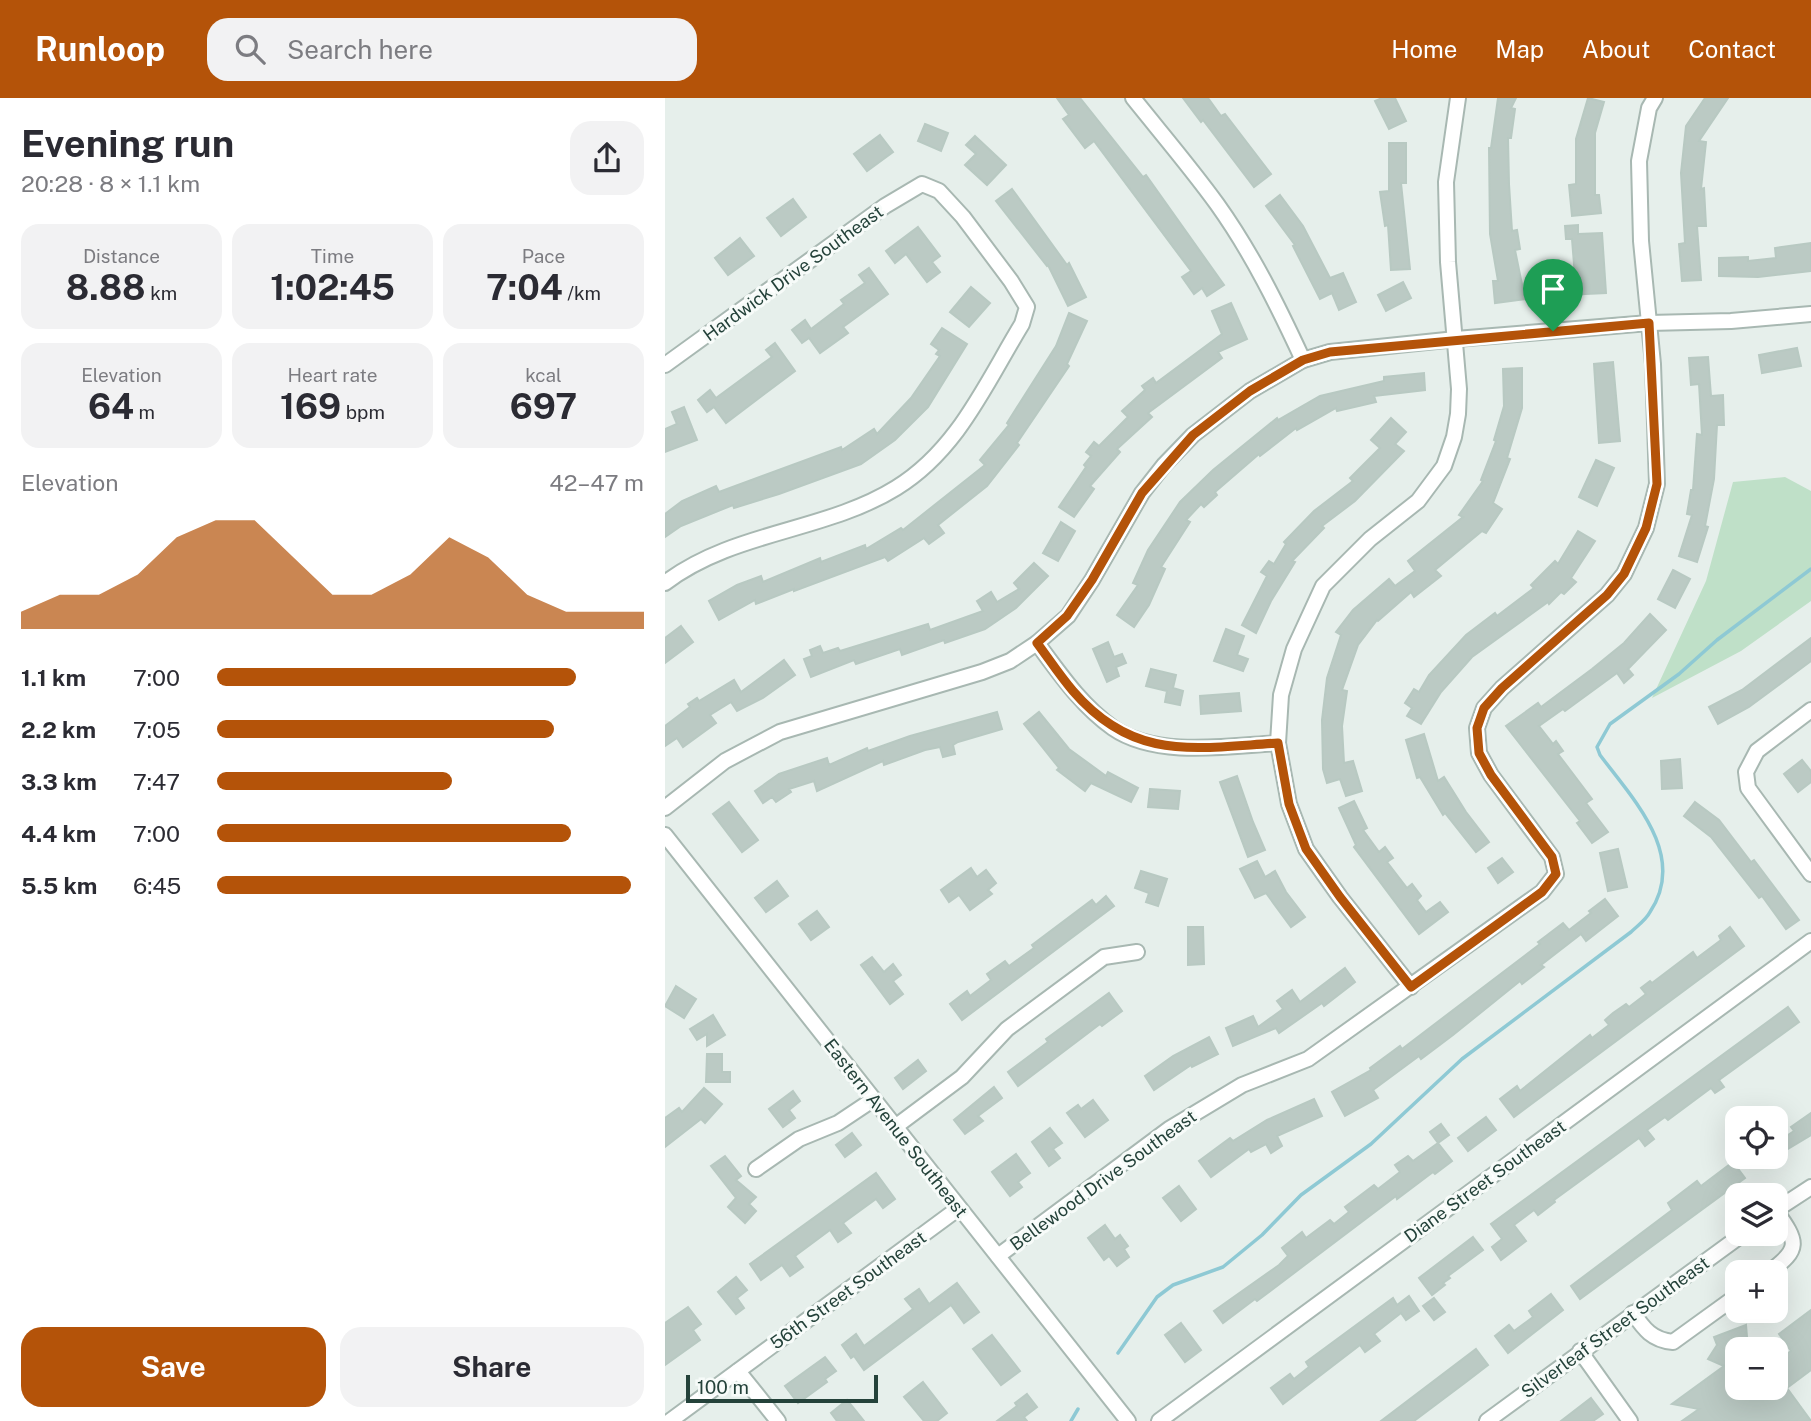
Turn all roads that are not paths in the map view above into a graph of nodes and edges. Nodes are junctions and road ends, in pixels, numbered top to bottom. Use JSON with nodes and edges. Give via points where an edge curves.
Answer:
{"nodes":[{"id":1,"x":1133,"y":98,"type":"edge"},
{"id":2,"x":1458,"y":98,"type":"edge"},
{"id":3,"x":1655,"y":98,"type":"edge"},
{"id":4,"x":1811,"y":314,"type":"edge"},
{"id":5,"x":1649,"y":323,"type":"junction"},
{"id":6,"x":1456,"y":339,"type":"junction"},
{"id":7,"x":1303,"y":360,"type":"junction"},
{"id":8,"x":665,"y":365,"type":"edge"},
{"id":9,"x":665,"y":583,"type":"edge"},
{"id":10,"x":1037,"y":643,"type":"junction"},
{"id":11,"x":1811,"y":710,"type":"edge"},
{"id":12,"x":1278,"y":743,"type":"junction"},
{"id":13,"x":665,"y":807,"type":"edge"},
{"id":14,"x":665,"y":835,"type":"edge"},
{"id":15,"x":1811,"y":874,"type":"edge"},
{"id":16,"x":1811,"y":942,"type":"edge"},
{"id":17,"x":1137,"y":951,"type":"dead end"},
{"id":18,"x":1411,"y":987,"type":"junction"},
{"id":19,"x":874,"y":1100,"type":"junction"},
{"id":20,"x":895,"y":1127,"type":"junction"},
{"id":21,"x":756,"y":1169,"type":"dead end"},
{"id":22,"x":1811,"y":1186,"type":"edge"},
{"id":23,"x":1788,"y":1202,"type":"edge"},
{"id":24,"x":959,"y":1208,"type":"junction"},
{"id":25,"x":1788,"y":1228,"type":"edge"},
{"id":26,"x":1726,"y":1246,"type":"edge"},
{"id":27,"x":998,"y":1256,"type":"junction"},
{"id":28,"x":1787,"y":1260,"type":"edge"},
{"id":29,"x":1725,"y":1304,"type":"edge"},
{"id":30,"x":1633,"y":1313,"type":"junction"},
{"id":31,"x":1580,"y":1351,"type":"junction"},
{"id":32,"x":739,"y":1371,"type":"junction"},
{"id":33,"x":670,"y":1421,"type":"edge"},
{"id":34,"x":778,"y":1421,"type":"edge"},
{"id":35,"x":1128,"y":1421,"type":"edge"},
{"id":36,"x":1159,"y":1421,"type":"edge"},
{"id":37,"x":1487,"y":1421,"type":"edge"},
{"id":38,"x":1630,"y":1421,"type":"edge"}],
"edges":[{"from":1,"to":7,"type":"street","via":[[1237,233]]},
{"from":2,"to":6,"type":"street","via":[[1446,182]]},
{"from":3,"to":5,"type":"street","via":[[1639,161]]},
{"from":4,"to":5,"type":"street"},
{"from":5,"to":6,"type":"street"},
{"from":5,"to":18,"type":"street","name":"Bellewood Drive Southeast","via":[[1657,484],[1646,528],[1624,574],[1607,595],[1502,688],[1484,708],[1477,728],[1479,753],[1552,857],[1556,874],[1542,892]]},
{"from":6,"to":7,"type":"street","via":[[1330,352]]},
{"from":6,"to":12,"type":"street","via":[[1458,414],[1444,466],[1418,501],[1370,539],[1323,586],[1294,649],[1281,695]]},
{"from":7,"to":10,"type":"street","via":[[1250,391],[1193,435],[1164,465],[1067,616]]},
{"from":8,"to":9,"type":"street","name":"Hardwick Drive Southeast","via":[[922,184],[939,191],[963,217],[1027,307],[1022,324],[952,439],[898,487],[859,506],[753,539],[677,573]]},
{"from":10,"to":12,"type":"street","via":[[1095,713],[1136,740],[1192,748]]},
{"from":10,"to":13,"type":"street","via":[[982,672],[781,732],[725,761]]},
{"from":11,"to":15,"type":"street","via":[[1757,751],[1746,772],[1748,788]]},
{"from":12,"to":18,"type":"street","via":[[1289,804],[1306,849]]},
{"from":14,"to":19,"type":"street","name":"Eastern Avenue Southeast"},
{"from":16,"to":36,"type":"street","name":"Diane Street Southeast"},
{"from":17,"to":20,"type":"street","via":[[1104,957],[1007,1029],[962,1077]]},
{"from":18,"to":27,"type":"street","name":"Bellewood Drive Southeast","via":[[1308,1059],[1242,1085],[1169,1129]]},
{"from":19,"to":20,"type":"street","name":"Eastern Avenue Southeast"},
{"from":19,"to":21,"type":"street","via":[[838,1123],[799,1139]]},
{"from":20,"to":24,"type":"street","name":"Eastern Avenue Southeast"},
{"from":22,"to":23,"type":"street"},
{"from":24,"to":27,"type":"street","name":"Eastern Avenue Southeast"},
{"from":24,"to":32,"type":"street","name":"56th Street Southeast"},
{"from":25,"to":28,"type":"street","via":[[1792,1251]]},
{"from":26,"to":30,"type":"street","name":"Silverleaf Street Southeast"},
{"from":27,"to":35,"type":"street","name":"Eastern Avenue Southeast"},
{"from":29,"to":30,"type":"street","via":[[1673,1342],[1652,1337]]},
{"from":30,"to":31,"type":"street","name":"Silverleaf Street Southeast"},
{"from":31,"to":37,"type":"street","name":"Silverleaf Street Southeast"},
{"from":31,"to":38,"type":"street"},
{"from":32,"to":33,"type":"street","name":"56th Street Southeast"},
{"from":32,"to":34,"type":"street"}]}
